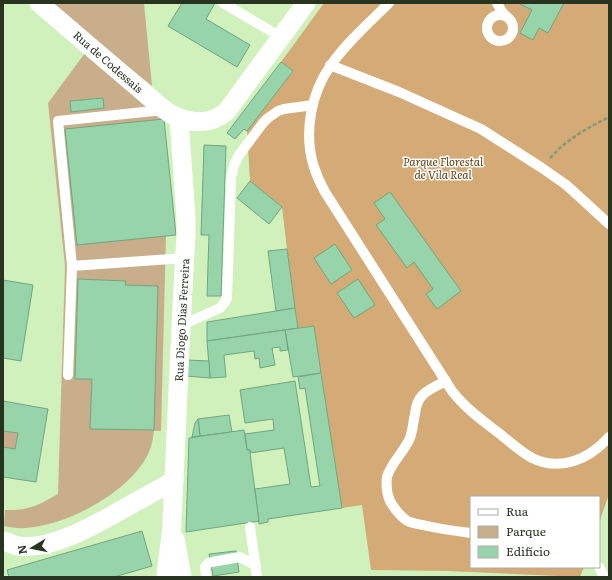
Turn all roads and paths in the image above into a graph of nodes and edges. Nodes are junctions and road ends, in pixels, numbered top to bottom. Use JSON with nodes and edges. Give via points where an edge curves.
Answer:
{"nodes":[{"id":1,"x":39,"y":3,"type":"edge"},
{"id":2,"x":222,"y":3,"type":"edge"},
{"id":3,"x":306,"y":3,"type":"edge"},
{"id":4,"x":389,"y":3,"type":"edge"},
{"id":5,"x":497,"y":3,"type":"edge"},
{"id":6,"x":493,"y":16,"type":"junction"},
{"id":7,"x":506,"y":16,"type":"junction"},
{"id":8,"x":281,"y":37,"type":"junction"},
{"id":9,"x":330,"y":65,"type":"junction"},
{"id":10,"x":313,"y":105,"type":"junction"},
{"id":11,"x":171,"y":114,"type":"junction"},
{"id":12,"x":609,"y":117,"type":"edge"},
{"id":13,"x":542,"y":168,"type":"junction"},
{"id":14,"x":609,"y":224,"type":"edge"},
{"id":15,"x":185,"y":258,"type":"junction"},
{"id":16,"x":72,"y":266,"type":"junction"},
{"id":17,"x":182,"y":325,"type":"junction"},
{"id":18,"x":68,"y":375,"type":"dead end"},
{"id":19,"x":446,"y":381,"type":"junction"},
{"id":20,"x":609,"y":437,"type":"edge"},
{"id":21,"x":174,"y":481,"type":"junction"},
{"id":22,"x":172,"y":522,"type":"junction"},
{"id":23,"x":250,"y":527,"type":"dead end"},
{"id":24,"x":470,"y":533,"type":"edge"},
{"id":25,"x":3,"y":541,"type":"edge"},
{"id":26,"x":256,"y":566,"type":"junction"},
{"id":27,"x":600,"y":568,"type":"edge"},
{"id":28,"x":166,"y":577,"type":"edge"},
{"id":29,"x":182,"y":577,"type":"edge"},
{"id":30,"x":206,"y":577,"type":"edge"},
{"id":31,"x":257,"y":577,"type":"edge"},
{"id":32,"x":604,"y":577,"type":"edge"}],
"edges":[{"from":1,"to":11,"type":"street","name":"Rua de Codessais"},
{"from":2,"to":8,"type":"lane"},
{"from":3,"to":8,"type":"street"},
{"from":4,"to":9,"type":"lane","via":[[347,44]]},
{"from":5,"to":6,"type":"lane"},
{"from":5,"to":7,"type":"lane"},
{"from":6,"to":7,"type":"lane"},
{"from":6,"to":7,"type":"lane","via":[[487,24],[487,33],[494,40],[502,41],[510,38],[514,30],[512,22]]},
{"from":8,"to":11,"type":"street","via":[[224,114],[199,122],[188,121]]},
{"from":9,"to":10,"type":"lane","via":[[316,92]]},
{"from":9,"to":13,"type":"lane","via":[[399,92],[480,129]]},
{"from":10,"to":17,"type":"lane","via":[[289,108],[273,114],[238,155],[231,178],[227,298],[220,308]]},
{"from":10,"to":19,"type":"lane","via":[[309,130],[310,148],[318,179]]},
{"from":11,"to":15,"type":"street","name":"Rua Diogo Dias Ferreira","via":[[186,219]]},
{"from":11,"to":16,"type":"lane","via":[[58,121]]},
{"from":12,"to":13,"type":"path","via":[[565,143]]},
{"from":13,"to":14,"type":"lane","via":[[573,191]]},
{"from":15,"to":16,"type":"lane"},
{"from":15,"to":17,"type":"street","name":"Rua Diogo Dias Ferreira"},
{"from":16,"to":18,"type":"lane"},
{"from":17,"to":21,"type":"street","name":"Rua Diogo Dias Ferreira"},
{"from":19,"to":20,"type":"lane","via":[[458,399],[534,459],[551,464],[575,461],[591,453]]},
{"from":19,"to":24,"type":"lane","via":[[420,397],[410,439],[390,470],[387,489],[393,507],[406,520]]},
{"from":21,"to":22,"type":"street","name":"Rua Diogo Dias Ferreira"},
{"from":21,"to":25,"type":"street","via":[[96,524],[59,540],[29,546],[18,546]]},
{"from":22,"to":28,"type":"street"},
{"from":22,"to":29,"type":"street"},
{"from":23,"to":26,"type":"lane"},
{"from":26,"to":30,"type":"lane","via":[[240,557],[212,562],[205,567]]},
{"from":26,"to":31,"type":"lane"},
{"from":27,"to":32,"type":"lane"}]}
